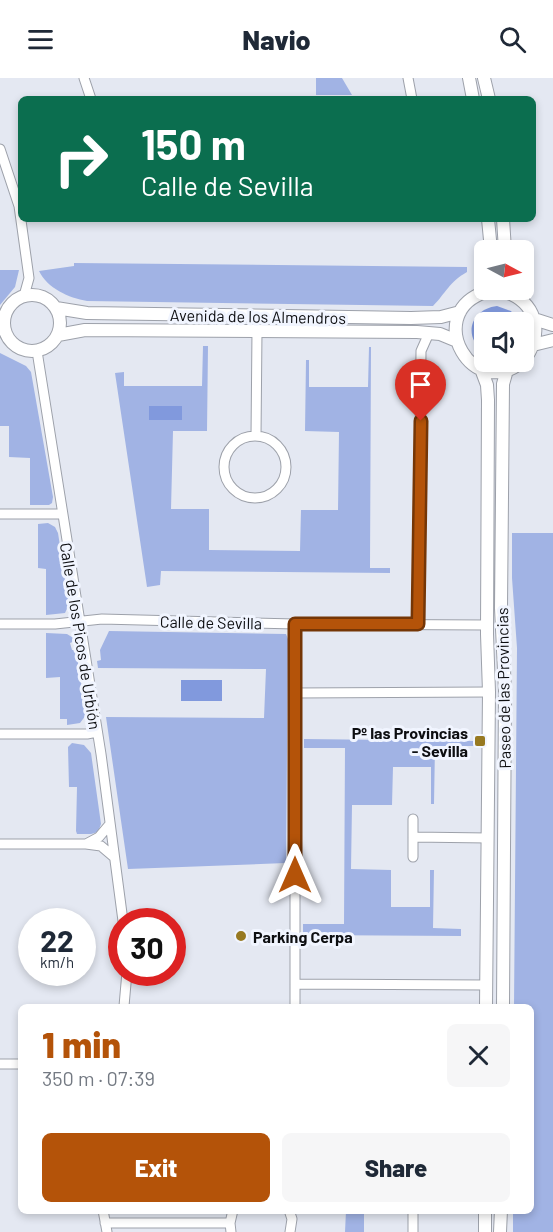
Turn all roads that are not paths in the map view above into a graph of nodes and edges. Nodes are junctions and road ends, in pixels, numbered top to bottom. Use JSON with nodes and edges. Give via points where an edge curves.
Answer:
{"nodes":[{"id":1,"x":84,"y":78,"type":"edge"},
{"id":2,"x":408,"y":78,"type":"edge"},
{"id":3,"x":469,"y":78,"type":"edge"},
{"id":4,"x":484,"y":78,"type":"edge"},
{"id":5,"x":90,"y":96,"type":"edge"},
{"id":6,"x":411,"y":96,"type":"edge"},
{"id":7,"x":472,"y":96,"type":"edge"},
{"id":8,"x":488,"y":96,"type":"edge"},
{"id":9,"x":0,"y":149,"type":"edge"},
{"id":10,"x":0,"y":182,"type":"edge"},
{"id":11,"x":13,"y":187,"type":"junction"},
{"id":12,"x":18,"y":203,"type":"edge"},
{"id":13,"x":21,"y":222,"type":"edge"},
{"id":14,"x":489,"y":222,"type":"edge"},
{"id":15,"x":503,"y":222,"type":"edge"},
{"id":16,"x":490,"y":240,"type":"edge"},
{"id":17,"x":504,"y":240,"type":"edge"},
{"id":18,"x":24,"y":296,"type":"junction"},
{"id":19,"x":474,"y":297,"type":"edge"},
{"id":20,"x":56,"y":308,"type":"junction"},
{"id":21,"x":460,"y":312,"type":"junction"},
{"id":22,"x":3,"y":316,"type":"edge"},
{"id":23,"x":534,"y":319,"type":"joint"},
{"id":24,"x":553,"y":325,"type":"edge"},
{"id":25,"x":256,"y":331,"type":"junction"},
{"id":26,"x":429,"y":333,"type":"junction"},
{"id":27,"x":58,"y":336,"type":"junction"},
{"id":28,"x":553,"y":340,"type":"edge"},
{"id":29,"x":0,"y":341,"type":"edge"},
{"id":30,"x":457,"y":341,"type":"junction"},
{"id":31,"x":534,"y":341,"type":"edge"},
{"id":32,"x":14,"y":345,"type":"junction"},
{"id":33,"x":534,"y":345,"type":"edge"},
{"id":34,"x":37,"y":351,"type":"junction"},
{"id":35,"x":474,"y":365,"type":"edge"},
{"id":36,"x":482,"y":372,"type":"edge"},
{"id":37,"x":506,"y":372,"type":"edge"},
{"id":38,"x":256,"y":436,"type":"junction"},
{"id":39,"x":0,"y":514,"type":"edge"},
{"id":40,"x":62,"y":514,"type":"junction"},
{"id":41,"x":79,"y":622,"type":"junction"},
{"id":42,"x":0,"y":624,"type":"edge"},
{"id":43,"x":295,"y":624,"type":"junction"},
{"id":44,"x":418,"y":624,"type":"junction"},
{"id":45,"x":487,"y":625,"type":"junction"},
{"id":46,"x":489,"y":692,"type":"junction"},
{"id":47,"x":295,"y":693,"type":"junction"},
{"id":48,"x":97,"y":732,"type":"junction"},
{"id":49,"x":0,"y":734,"type":"edge"},
{"id":50,"x":413,"y":819,"type":"dead end"},
{"id":51,"x":110,"y":824,"type":"junction"},
{"id":52,"x":413,"y":837,"type":"junction"},
{"id":53,"x":488,"y":837,"type":"junction"},
{"id":54,"x":0,"y":844,"type":"edge"},
{"id":55,"x":86,"y":844,"type":"junction"},
{"id":56,"x":412,"y":856,"type":"dead end"},
{"id":57,"x":114,"y":857,"type":"junction"},
{"id":58,"x":121,"y":908,"type":"edge"},
{"id":59,"x":295,"y":984,"type":"junction"},
{"id":60,"x":486,"y":985,"type":"junction"},
{"id":61,"x":126,"y":986,"type":"edge"},
{"id":62,"x":124,"y":1004,"type":"edge"},
{"id":63,"x":295,"y":1004,"type":"edge"},
{"id":64,"x":486,"y":1004,"type":"edge"},
{"id":65,"x":503,"y":1004,"type":"edge"},
{"id":66,"x":0,"y":1064,"type":"edge"},
{"id":67,"x":18,"y":1064,"type":"edge"},
{"id":68,"x":290,"y":1214,"type":"edge"},
{"id":69,"x":413,"y":1214,"type":"edge"},
{"id":70,"x":485,"y":1214,"type":"edge"},
{"id":71,"x":501,"y":1214,"type":"edge"},
{"id":72,"x":106,"y":1227,"type":"edge"},
{"id":73,"x":231,"y":1228,"type":"edge"},
{"id":74,"x":290,"y":1232,"type":"edge"},
{"id":75,"x":413,"y":1232,"type":"edge"},
{"id":76,"x":484,"y":1232,"type":"edge"},
{"id":77,"x":501,"y":1232,"type":"edge"}],
"edges":[{"from":1,"to":5,"type":"street"},
{"from":2,"to":6,"type":"street"},
{"from":3,"to":7,"type":"street"},
{"from":4,"to":8,"type":"street"},
{"from":9,"to":11,"type":"street"},
{"from":10,"to":11,"type":"street"},
{"from":11,"to":12,"type":"street"},
{"from":13,"to":18,"type":"street","via":[[29,275]]},
{"from":14,"to":16,"type":"street"},
{"from":15,"to":17,"type":"street"},
{"from":18,"to":20,"type":"street","via":[[46,298]]},
{"from":18,"to":22,"type":"street"},
{"from":19,"to":21,"type":"street"},
{"from":20,"to":21,"type":"street","name":"Avenida de los Almendros","via":[[87,314],[411,318]]},
{"from":20,"to":27,"type":"street","via":[[60,316]]},
{"from":21,"to":30,"type":"street"},
{"from":22,"to":32,"type":"street","via":[[4,329]]},
{"from":23,"to":24,"type":"street"},
{"from":23,"to":31,"type":"street"},
{"from":25,"to":26,"type":"street","name":"Avenida de los Almendros"},
{"from":25,"to":27,"type":"street","name":"Avenida de los Almendros","via":[[85,330]]},
{"from":25,"to":38,"type":"street","name":"Avenida de los Almendros"},
{"from":26,"to":30,"type":"street","name":"Avenida de los Almendros"},
{"from":26,"to":44,"type":"street","via":[[421,351]]},
{"from":27,"to":34,"type":"street","via":[[52,344]]},
{"from":28,"to":33,"type":"street"},
{"from":29,"to":32,"type":"street"},
{"from":30,"to":35,"type":"street","via":[[461,352]]},
{"from":32,"to":34,"type":"street"},
{"from":34,"to":40,"type":"street","name":"Calle de los Picos de Urbión"},
{"from":36,"to":45,"type":"street","name":"Paseo de las Provincias","via":[[488,400]]},
{"from":37,"to":65,"type":"street","name":"Paseo de las Provincias","via":[[503,384],[501,596],[505,691]]},
{"from":38,"to":38,"type":"street","via":[[236,442],[224,460],[223,470],[232,489],[251,499],[271,495],[285,479],[287,468],[280,448],[273,441]]},
{"from":39,"to":40,"type":"street"},
{"from":40,"to":41,"type":"street","name":"Calle de los Picos de Urbión"},
{"from":41,"to":42,"type":"street","name":"Calle de Sevilla"},
{"from":41,"to":43,"type":"street","name":"Calle de Sevilla","via":[[102,619]]},
{"from":41,"to":48,"type":"street","name":"Calle de los Picos de Urbión"},
{"from":43,"to":44,"type":"street","name":"Calle de Sevilla"},
{"from":43,"to":47,"type":"street"},
{"from":44,"to":45,"type":"street","name":"Calle de Sevilla"},
{"from":45,"to":46,"type":"street","name":"Paseo de las Provincias"},
{"from":46,"to":47,"type":"street"},
{"from":46,"to":53,"type":"street","name":"Paseo de las Provincias"},
{"from":47,"to":59,"type":"street"},
{"from":48,"to":49,"type":"street"},
{"from":48,"to":51,"type":"street","name":"Calle de los Picos de Urbión"},
{"from":50,"to":52,"type":"street"},
{"from":51,"to":55,"type":"street"},
{"from":51,"to":57,"type":"street","name":"Calle de los Picos de Urbión"},
{"from":52,"to":53,"type":"street"},
{"from":52,"to":56,"type":"street"},
{"from":53,"to":60,"type":"street","name":"Paseo de las Provincias"},
{"from":54,"to":55,"type":"street"},
{"from":55,"to":57,"type":"street","via":[[101,846]]},
{"from":57,"to":58,"type":"street","name":"Calle de los Picos de Urbión"},
{"from":59,"to":60,"type":"street"},
{"from":59,"to":63,"type":"street"},
{"from":60,"to":64,"type":"street","name":"Paseo de las Provincias"},
{"from":61,"to":62,"type":"street"},
{"from":66,"to":67,"type":"street"},
{"from":68,"to":74,"type":"street"},
{"from":69,"to":75,"type":"street"},
{"from":70,"to":76,"type":"street"},
{"from":71,"to":77,"type":"street"},
{"from":72,"to":73,"type":"street"}]}
